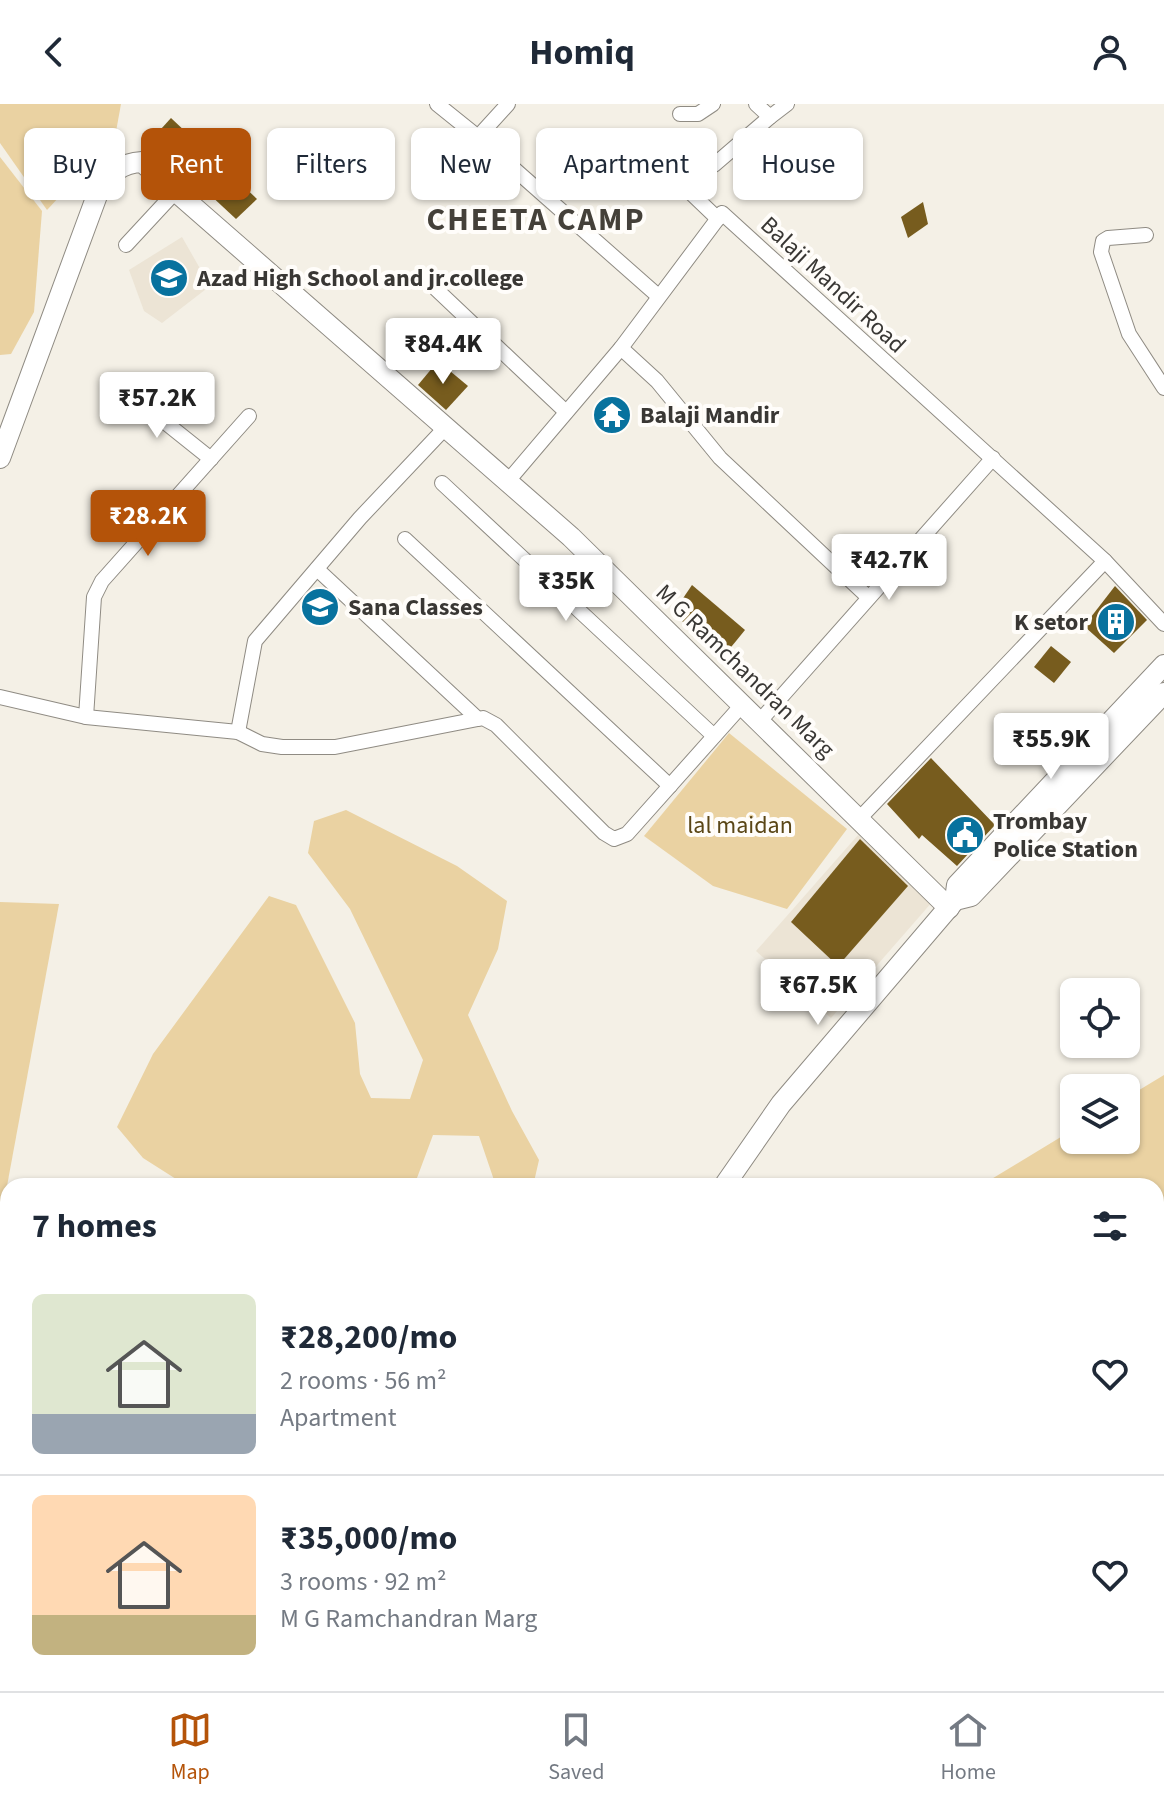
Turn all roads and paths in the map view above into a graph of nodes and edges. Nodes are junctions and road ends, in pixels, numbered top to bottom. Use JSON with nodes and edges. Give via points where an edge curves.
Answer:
{"nodes":[{"id":1,"x":437,"y":104,"type":"edge"},
{"id":2,"x":508,"y":104,"type":"edge"},
{"id":3,"x":713,"y":104,"type":"edge"},
{"id":4,"x":756,"y":104,"type":"edge"},
{"id":5,"x":787,"y":104,"type":"edge"},
{"id":6,"x":680,"y":114,"type":"dead end"},
{"id":7,"x":770,"y":117,"type":"junction"},
{"id":8,"x":467,"y":128,"type":"edge"},
{"id":9,"x":486,"y":128,"type":"edge"},
{"id":10,"x":141,"y":162,"type":"edge"},
{"id":11,"x":717,"y":162,"type":"edge"},
{"id":12,"x":520,"y":174,"type":"edge"},
{"id":13,"x":168,"y":200,"type":"edge"},
{"id":14,"x":188,"y":200,"type":"edge"},
{"id":15,"x":698,"y":200,"type":"edge"},
{"id":16,"x":718,"y":219,"type":"junction"},
{"id":17,"x":1146,"y":235,"type":"dead end"},
{"id":18,"x":126,"y":245,"type":"dead end"},
{"id":19,"x":436,"y":289,"type":"dead end"},
{"id":20,"x":657,"y":295,"type":"junction"},
{"id":21,"x":621,"y":348,"type":"junction"},
{"id":22,"x":1164,"y":388,"type":"edge"},
{"id":23,"x":126,"y":391,"type":"dead end"},
{"id":24,"x":566,"y":412,"type":"junction"},
{"id":25,"x":249,"y":416,"type":"dead end"},
{"id":26,"x":446,"y":427,"type":"junction"},
{"id":27,"x":0,"y":458,"type":"edge"},
{"id":28,"x":993,"y":458,"type":"junction"},
{"id":29,"x":211,"y":459,"type":"junction"},
{"id":30,"x":508,"y":481,"type":"junction"},
{"id":31,"x":442,"y":483,"type":"dead end"},
{"id":32,"x":405,"y":539,"type":"dead end"},
{"id":33,"x":1105,"y":561,"type":"junction"},
{"id":34,"x":317,"y":569,"type":"junction"},
{"id":35,"x":868,"y":597,"type":"junction"},
{"id":36,"x":1164,"y":624,"type":"edge"},
{"id":37,"x":1164,"y":665,"type":"edge"},
{"id":38,"x":1164,"y":693,"type":"edge"},
{"id":39,"x":0,"y":697,"type":"edge"},
{"id":40,"x":742,"y":705,"type":"junction"},
{"id":41,"x":86,"y":717,"type":"junction"},
{"id":42,"x":478,"y":719,"type":"junction"},
{"id":43,"x":759,"y":722,"type":"junction"},
{"id":44,"x":238,"y":732,"type":"junction"},
{"id":45,"x":1113,"y":734,"type":"junction"},
{"id":46,"x":714,"y":736,"type":"junction"},
{"id":47,"x":670,"y":786,"type":"junction"},
{"id":48,"x":860,"y":818,"type":"junction"},
{"id":49,"x":952,"y":904,"type":"junction"},
{"id":50,"x":730,"y":1178,"type":"edge"}],
"edges":[{"from":1,"to":8,"type":"street"},
{"from":2,"to":9,"type":"street"},
{"from":3,"to":6,"type":"street","via":[[698,114]]},
{"from":4,"to":7,"type":"street"},
{"from":5,"to":7,"type":"street"},
{"from":7,"to":11,"type":"street"},
{"from":10,"to":27,"type":"street","name":"M G Ramchandran Marg","via":[[123,165],[99,190]]},
{"from":12,"to":20,"type":"street"},
{"from":13,"to":18,"type":"street"},
{"from":14,"to":26,"type":"street","name":"M G Ramchandran Marg"},
{"from":15,"to":16,"type":"street"},
{"from":16,"to":20,"type":"street"},
{"from":16,"to":28,"type":"street","name":"Balaji Mandir Road","via":[[722,213]]},
{"from":17,"to":22,"type":"street","via":[[1108,238],[1101,252],[1129,334]]},
{"from":19,"to":24,"type":"street"},
{"from":20,"to":21,"type":"street"},
{"from":21,"to":24,"type":"street"},
{"from":21,"to":35,"type":"street","via":[[657,381],[720,458]]},
{"from":23,"to":29,"type":"street"},
{"from":24,"to":30,"type":"street"},
{"from":25,"to":29,"type":"street"},
{"from":26,"to":30,"type":"street","name":"M G Ramchandran Marg"},
{"from":26,"to":34,"type":"street"},
{"from":28,"to":33,"type":"street","name":"Balaji Mandir Road"},
{"from":28,"to":35,"type":"street"},
{"from":29,"to":41,"type":"street","via":[[102,581],[94,597]]},
{"from":30,"to":40,"type":"street","name":"M G Ramchandran Marg"},
{"from":31,"to":46,"type":"street"},
{"from":32,"to":47,"type":"street"},
{"from":33,"to":36,"type":"street","name":"Balaji Mandir Road"},
{"from":33,"to":48,"type":"street"},
{"from":34,"to":42,"type":"street"},
{"from":34,"to":44,"type":"street","via":[[255,641]]},
{"from":35,"to":43,"type":"street"},
{"from":37,"to":45,"type":"street"},
{"from":38,"to":45,"type":"street"},
{"from":39,"to":41,"type":"street"},
{"from":40,"to":43,"type":"street","name":"M G Ramchandran Marg"},
{"from":40,"to":46,"type":"street"},
{"from":41,"to":44,"type":"street"},
{"from":42,"to":44,"type":"street","via":[[335,747],[262,744]]},
{"from":42,"to":47,"type":"street","via":[[496,725],[614,839],[627,834]]},
{"from":43,"to":48,"type":"street","name":"M G Ramchandran Marg"},
{"from":45,"to":49,"type":"street","via":[[1020,834],[957,885]]},
{"from":46,"to":47,"type":"street"},
{"from":48,"to":49,"type":"street","name":"M G Ramchandran Marg"},
{"from":49,"to":50,"type":"street","via":[[781,1104]]}]}
